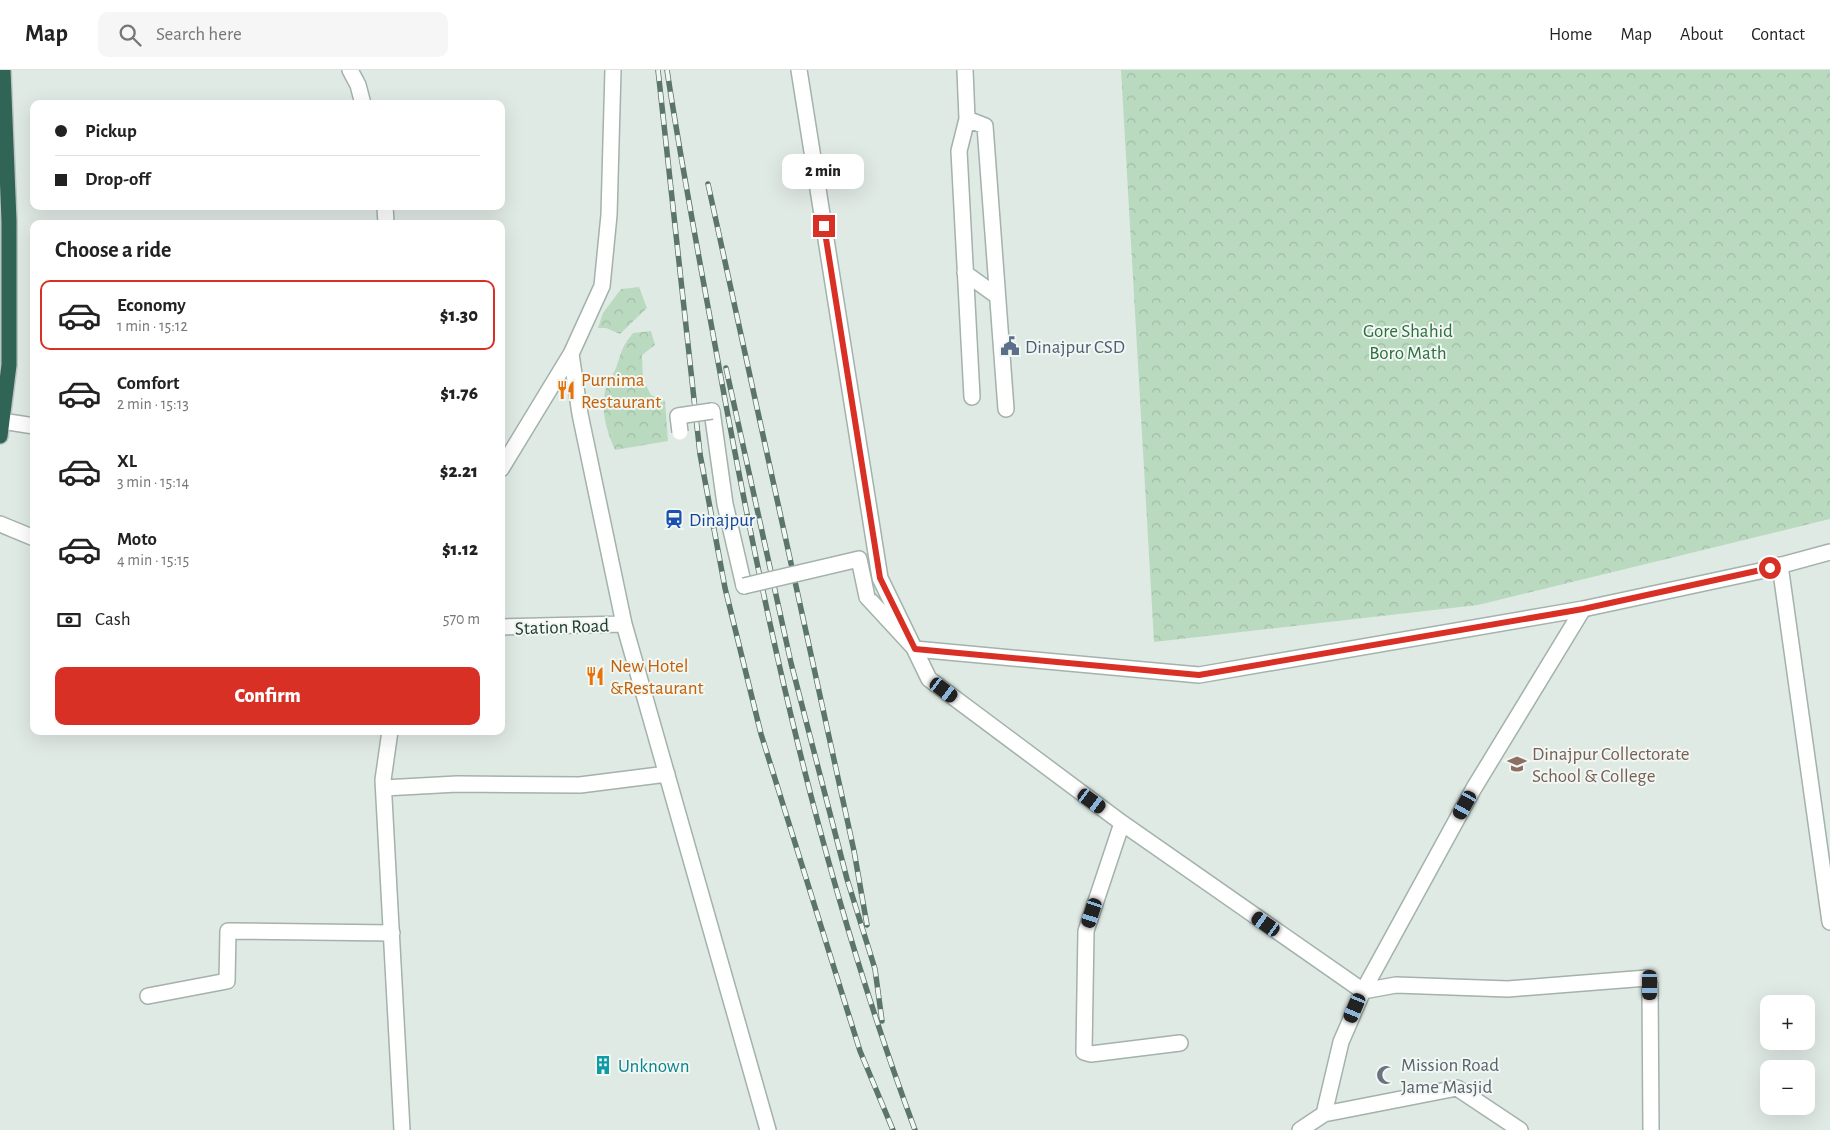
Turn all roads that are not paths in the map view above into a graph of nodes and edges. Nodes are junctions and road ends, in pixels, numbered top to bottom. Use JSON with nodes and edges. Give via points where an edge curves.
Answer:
{"nodes":[{"id":1,"x":3,"y":70,"type":"edge"},
{"id":2,"x":350,"y":70,"type":"edge"},
{"id":3,"x":613,"y":70,"type":"edge"},
{"id":4,"x":799,"y":70,"type":"edge"},
{"id":5,"x":965,"y":70,"type":"edge"},
{"id":6,"x":362,"y":100,"type":"edge"},
{"id":7,"x":966,"y":119,"type":"junction"},
{"id":8,"x":3,"y":122,"type":"edge"},
{"id":9,"x":965,"y":273,"type":"junction"},
{"id":10,"x":997,"y":296,"type":"junction"},
{"id":11,"x":571,"y":354,"type":"junction"},
{"id":12,"x":972,"y":397,"type":"dead end"},
{"id":13,"x":1006,"y":409,"type":"dead end"},
{"id":14,"x":2,"y":421,"type":"junction"},
{"id":15,"x":30,"y":425,"type":"edge"},
{"id":16,"x":680,"y":432,"type":"dead end"},
{"id":17,"x":0,"y":436,"type":"edge"},
{"id":18,"x":505,"y":462,"type":"edge"},
{"id":19,"x":0,"y":524,"type":"edge"},
{"id":20,"x":30,"y":536,"type":"edge"},
{"id":21,"x":1830,"y":552,"type":"edge"},
{"id":22,"x":1780,"y":565,"type":"junction"},
{"id":23,"x":1583,"y":609,"type":"junction"},
{"id":24,"x":624,"y":624,"type":"junction"},
{"id":25,"x":505,"y":628,"type":"edge"},
{"id":26,"x":915,"y":649,"type":"junction"},
{"id":27,"x":390,"y":735,"type":"edge"},
{"id":28,"x":666,"y":774,"type":"junction"},
{"id":29,"x":384,"y":788,"type":"junction"},
{"id":30,"x":1122,"y":823,"type":"junction"},
{"id":31,"x":1830,"y":922,"type":"edge"},
{"id":32,"x":392,"y":932,"type":"junction"},
{"id":33,"x":1363,"y":990,"type":"junction"},
{"id":34,"x":148,"y":996,"type":"dead end"},
{"id":35,"x":1180,"y":1043,"type":"dead end"},
{"id":36,"x":1324,"y":1114,"type":"junction"},
{"id":37,"x":402,"y":1130,"type":"edge"},
{"id":38,"x":768,"y":1130,"type":"edge"},
{"id":39,"x":1300,"y":1130,"type":"edge"},
{"id":40,"x":1520,"y":1130,"type":"edge"},
{"id":41,"x":1651,"y":1130,"type":"edge"}],
"edges":[{"from":1,"to":8,"type":"highway"},
{"from":2,"to":6,"type":"street"},
{"from":3,"to":11,"type":"street","via":[[609,215],[602,286]]},
{"from":4,"to":26,"type":"street","via":[[880,578]]},
{"from":5,"to":7,"type":"street"},
{"from":7,"to":9,"type":"street","via":[[959,151]]},
{"from":7,"to":10,"type":"street","via":[[985,126]]},
{"from":8,"to":14,"type":"highway","via":[[9,221],[9,365]]},
{"from":9,"to":10,"type":"street"},
{"from":9,"to":12,"type":"street"},
{"from":10,"to":13,"type":"street"},
{"from":11,"to":18,"type":"street"},
{"from":11,"to":24,"type":"street","via":[[580,414]]},
{"from":14,"to":15,"type":"street"},
{"from":14,"to":17,"type":"highway"},
{"from":16,"to":26,"type":"street","bridge":true,"via":[[678,416],[712,411],[725,504],[744,586],[859,558],[867,597]]},
{"from":19,"to":20,"type":"street"},
{"from":21,"to":22,"type":"street"},
{"from":22,"to":23,"type":"street"},
{"from":22,"to":31,"type":"street"},
{"from":23,"to":26,"type":"street","via":[[1199,675]]},
{"from":23,"to":33,"type":"street","via":[[1474,788]]},
{"from":24,"to":25,"type":"street","name":"Station Road"},
{"from":24,"to":28,"type":"street"},
{"from":26,"to":30,"type":"street","via":[[929,679]]},
{"from":27,"to":29,"type":"street"},
{"from":28,"to":29,"type":"street","via":[[580,785],[457,784]]},
{"from":28,"to":38,"type":"street"},
{"from":29,"to":32,"type":"street"},
{"from":30,"to":33,"type":"street"},
{"from":30,"to":35,"type":"street","via":[[1086,931],[1084,1052],[1091,1054]]},
{"from":32,"to":34,"type":"street","via":[[228,931],[227,981]]},
{"from":32,"to":37,"type":"street"},
{"from":33,"to":36,"type":"street","via":[[1341,1042]]},
{"from":33,"to":41,"type":"street","via":[[1396,985],[1508,989],[1647,978],[1650,985]]},
{"from":36,"to":39,"type":"street"},
{"from":36,"to":40,"type":"street","via":[[1457,1088]]}]}
